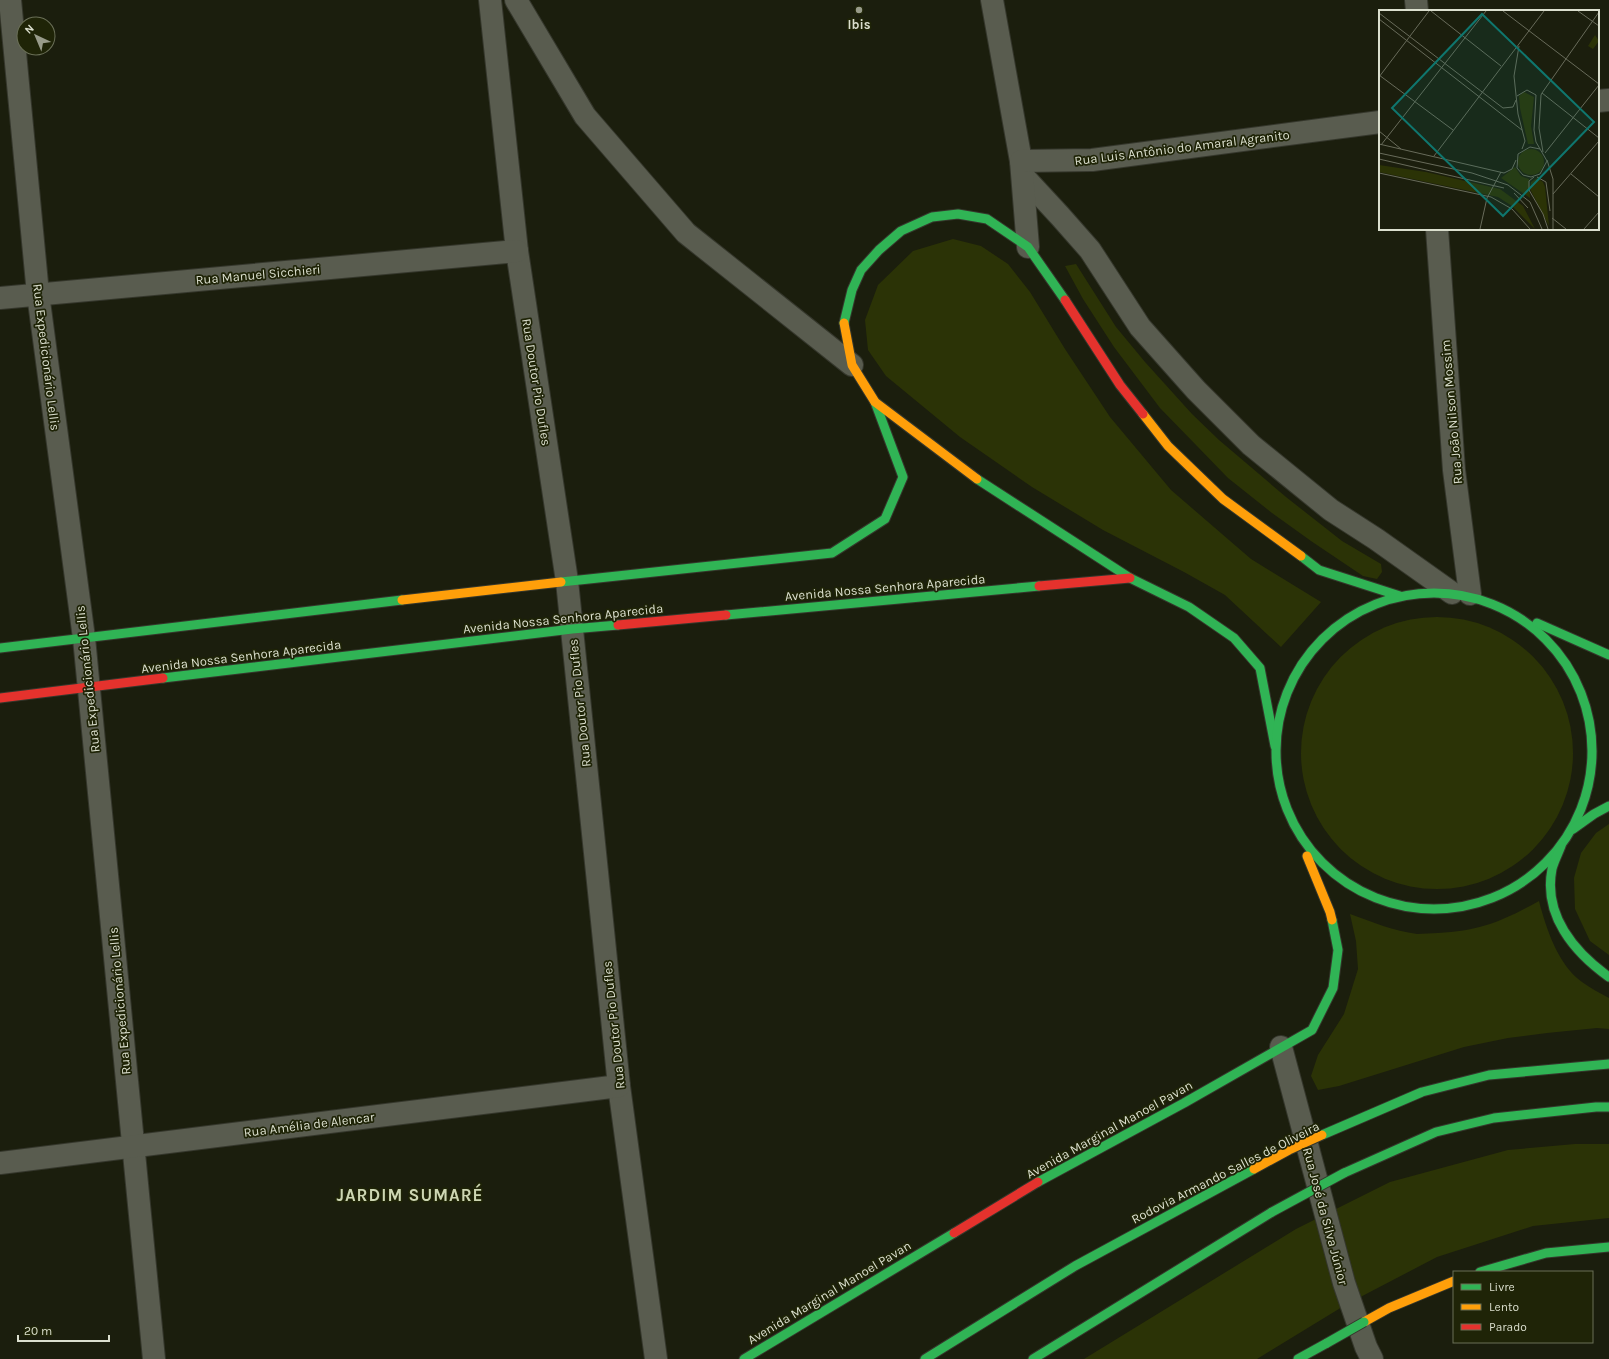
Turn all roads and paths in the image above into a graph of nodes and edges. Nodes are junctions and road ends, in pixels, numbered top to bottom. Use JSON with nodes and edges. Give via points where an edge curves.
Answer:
{"nodes":[{"id":1,"x":10,"y":0,"type":"edge"},
{"id":2,"x":490,"y":0,"type":"edge"},
{"id":3,"x":516,"y":0,"type":"edge"},
{"id":4,"x":992,"y":0,"type":"edge"},
{"id":5,"x":1416,"y":0,"type":"edge"},
{"id":6,"x":1417,"y":10,"type":"edge"},
{"id":7,"x":1609,"y":100,"type":"edge"},
{"id":8,"x":1599,"y":101,"type":"edge"},
{"id":9,"x":1379,"y":122,"type":"edge"},
{"id":10,"x":1022,"y":169,"type":"junction"},
{"id":11,"x":1437,"y":230,"type":"edge"},
{"id":12,"x":1028,"y":247,"type":"junction"},
{"id":13,"x":517,"y":251,"type":"junction"},
{"id":14,"x":38,"y":294,"type":"junction"},
{"id":15,"x":0,"y":298,"type":"edge"},
{"id":16,"x":852,"y":365,"type":"junction"},
{"id":17,"x":875,"y":402,"type":"junction"},
{"id":18,"x":1130,"y":578,"type":"junction"},
{"id":19,"x":567,"y":581,"type":"junction"},
{"id":20,"x":1461,"y":593,"type":"junction"},
{"id":21,"x":1400,"y":596,"type":"junction"},
{"id":22,"x":1512,"y":612,"type":"junction"},
{"id":23,"x":572,"y":629,"type":"junction"},
{"id":24,"x":84,"y":638,"type":"junction"},
{"id":25,"x":0,"y":648,"type":"edge"},
{"id":26,"x":1609,"y":655,"type":"edge"},
{"id":27,"x":89,"y":688,"type":"junction"},
{"id":28,"x":0,"y":698,"type":"edge"},
{"id":29,"x":1275,"y":746,"type":"junction"},
{"id":30,"x":1609,"y":806,"type":"edge"},
{"id":31,"x":1573,"y":829,"type":"junction"},
{"id":32,"x":1299,"y":836,"type":"junction"},
{"id":33,"x":1561,"y":846,"type":"junction"},
{"id":34,"x":1609,"y":977,"type":"edge"},
{"id":35,"x":1281,"y":1047,"type":"junction"},
{"id":36,"x":1609,"y":1064,"type":"edge"},
{"id":37,"x":619,"y":1086,"type":"junction"},
{"id":38,"x":1609,"y":1107,"type":"edge"},
{"id":39,"x":132,"y":1146,"type":"junction"},
{"id":40,"x":0,"y":1163,"type":"edge"},
{"id":41,"x":1609,"y":1246,"type":"edge"},
{"id":42,"x":1483,"y":1271,"type":"edge"},
{"id":43,"x":1453,"y":1280,"type":"edge"},
{"id":44,"x":154,"y":1359,"type":"edge"},
{"id":45,"x":656,"y":1359,"type":"edge"},
{"id":46,"x":744,"y":1359,"type":"edge"},
{"id":47,"x":924,"y":1359,"type":"edge"},
{"id":48,"x":1033,"y":1359,"type":"edge"},
{"id":49,"x":1298,"y":1359,"type":"edge"},
{"id":50,"x":1372,"y":1359,"type":"edge"}],
"edges":[{"from":1,"to":14,"type":"street","name":"Rua Expedicionário Lellis"},
{"from":2,"to":13,"type":"street","name":"Rua Doutor Pio Dufles"},
{"from":3,"to":16,"type":"street","via":[[586,116],[686,233]]},
{"from":4,"to":10,"type":"street"},
{"from":5,"to":6,"type":"street"},
{"from":7,"to":8,"type":"street"},
{"from":9,"to":10,"type":"street","name":"Rua Luis Antônio do Amaral Agranito"},
{"from":10,"to":12,"type":"street"},
{"from":10,"to":20,"type":"street","via":[[1090,250],[1140,327],[1196,390],[1251,445],[1331,510]]},
{"from":11,"to":20,"type":"street","name":"Rua João Nilson Mossim"},
{"from":12,"to":16,"type":"main road","via":[[987,219],[958,214],[932,217],[901,231],[861,270],[852,290],[844,322]]},
{"from":12,"to":21,"type":"main road","via":[[1120,385],[1168,446],[1223,500],[1319,570]]},
{"from":13,"to":14,"type":"street","name":"Rua Manuel Sicchieri"},
{"from":13,"to":19,"type":"street","name":"Rua Doutor Pio Dufles"},
{"from":14,"to":15,"type":"street","name":"Rua Manuel Sicchieri"},
{"from":14,"to":24,"type":"street","name":"Rua Expedicionário Lellis"},
{"from":16,"to":17,"type":"main road"},
{"from":17,"to":18,"type":"main road","via":[[989,488]]},
{"from":17,"to":19,"type":"main road","via":[[903,477],[885,520],[832,553]]},
{"from":18,"to":23,"type":"main road","name":"Avenida Nossa Senhora Aparecida"},
{"from":18,"to":29,"type":"main road","via":[[1189,607],[1221,629],[1234,638],[1260,668]]},
{"from":19,"to":23,"type":"street","name":"Rua Doutor Pio Dufles"},
{"from":19,"to":24,"type":"main road"},
{"from":20,"to":21,"type":"main road"},
{"from":20,"to":22,"type":"main road"},
{"from":21,"to":29,"type":"main road","via":[[1351,616],[1312,650],[1285,695]]},
{"from":22,"to":26,"type":"main road"},
{"from":22,"to":31,"type":"main road","via":[[1545,636],[1576,678],[1592,728],[1591,780]]},
{"from":23,"to":27,"type":"main road","name":"Avenida Nossa Senhora Aparecida"},
{"from":23,"to":37,"type":"street","name":"Rua Doutor Pio Dufles"},
{"from":24,"to":25,"type":"main road"},
{"from":24,"to":27,"type":"street","name":"Rua Expedicionário Lellis"},
{"from":27,"to":28,"type":"main road","name":"Avenida Nossa Senhora Aparecida"},
{"from":27,"to":39,"type":"street","name":"Rua Expedicionário Lellis"},
{"from":29,"to":32,"type":"main road","via":[[1280,793]]},
{"from":30,"to":31,"type":"main road"},
{"from":31,"to":33,"type":"main road"},
{"from":32,"to":33,"type":"main road","via":[[1329,872],[1368,897],[1414,910],[1461,909],[1506,894],[1544,866]]},
{"from":32,"to":35,"type":"main road","name":"Avenida Marginal Manoel Pavan","via":[[1330,912],[1338,950],[1333,988],[1312,1030]]},
{"from":33,"to":34,"type":"main road","via":[[1552,872],[1556,915],[1565,936],[1579,954]]},
{"from":35,"to":46,"type":"main road","name":"Avenida Marginal Manoel Pavan","via":[[1038,1182]]},
{"from":35,"to":50,"type":"street","name":"Rua José da Silva Júnior","via":[[1344,1283]]},
{"from":36,"to":47,"type":"main road","name":"Rodovia Armando Salles de Oliveira","bridge":true,"via":[[1489,1075],[1422,1092],[1322,1135],[1289,1150],[1075,1266]]},
{"from":37,"to":39,"type":"street","name":"Rua Amélia de Alencar"},
{"from":37,"to":45,"type":"street","name":"Rua Doutor Pio Dufles"},
{"from":38,"to":48,"type":"main road","bridge":true,"via":[[1494,1118],[1436,1132],[1344,1173],[1272,1212]]},
{"from":39,"to":40,"type":"street","name":"Rua Amélia de Alencar"},
{"from":39,"to":44,"type":"street","name":"Rua Expedicionário Lellis"},
{"from":41,"to":42,"type":"main road","via":[[1546,1253]]},
{"from":43,"to":49,"type":"main road","bridge":true,"via":[[1389,1308]]}]}
